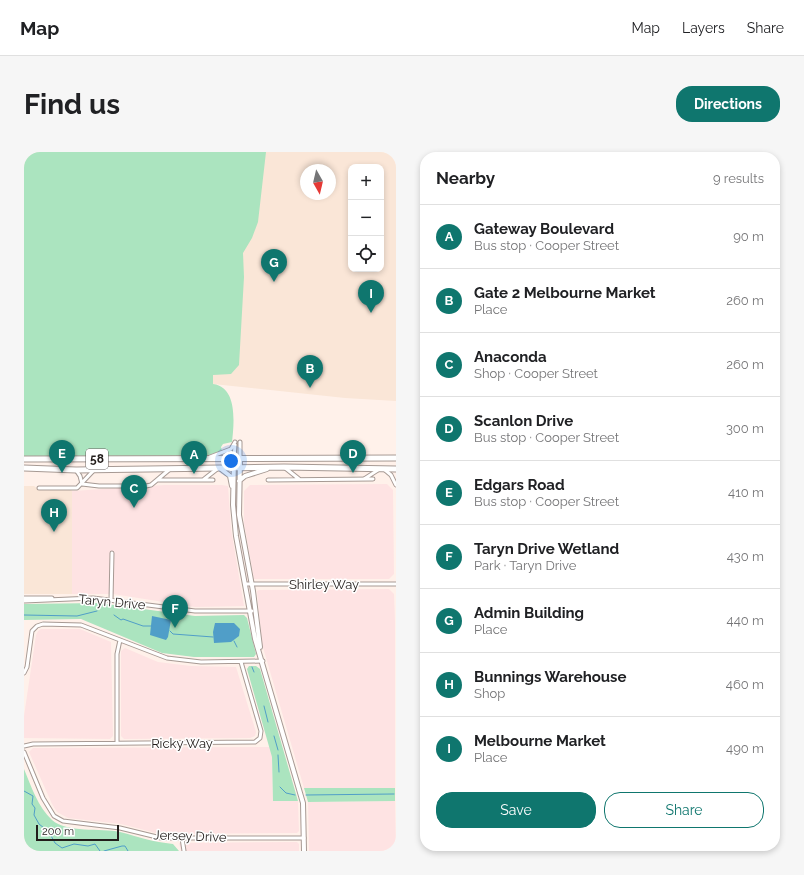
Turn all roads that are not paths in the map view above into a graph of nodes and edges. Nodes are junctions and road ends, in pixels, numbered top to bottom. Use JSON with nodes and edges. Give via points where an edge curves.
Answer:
{"nodes":[{"id":1,"x":240,"y":442,"type":"dead end"},
{"id":2,"x":396,"y":458,"type":"edge"},
{"id":3,"x":24,"y":459,"type":"edge"},
{"id":4,"x":202,"y":459,"type":"junction"},
{"id":5,"x":237,"y":459,"type":"junction"},
{"id":6,"x":271,"y":467,"type":"junction"},
{"id":7,"x":284,"y":467,"type":"junction"},
{"id":8,"x":26,"y":468,"type":"edge"},
{"id":9,"x":237,"y":468,"type":"junction"},
{"id":10,"x":170,"y":469,"type":"junction"},
{"id":11,"x":219,"y":469,"type":"junction"},
{"id":12,"x":382,"y":469,"type":"junction"},
{"id":13,"x":396,"y":469,"type":"edge"},
{"id":14,"x":76,"y":470,"type":"junction"},
{"id":15,"x":94,"y":470,"type":"junction"},
{"id":16,"x":157,"y":480,"type":"junction"},
{"id":17,"x":204,"y":480,"type":"junction"},
{"id":18,"x":213,"y":480,"type":"dead end"},
{"id":19,"x":268,"y":480,"type":"dead end"},
{"id":20,"x":301,"y":480,"type":"junction"},
{"id":21,"x":364,"y":480,"type":"junction"},
{"id":22,"x":373,"y":480,"type":"dead end"},
{"id":23,"x":239,"y":481,"type":"junction"},
{"id":24,"x":82,"y":484,"type":"junction"},
{"id":25,"x":396,"y":485,"type":"edge"},
{"id":26,"x":39,"y":488,"type":"dead end"},
{"id":27,"x":233,"y":496,"type":"junction"},
{"id":28,"x":242,"y":534,"type":"junction"},
{"id":29,"x":236,"y":536,"type":"junction"},
{"id":30,"x":112,"y":553,"type":"dead end"},
{"id":31,"x":246,"y":584,"type":"junction"},
{"id":32,"x":252,"y":584,"type":"junction"},
{"id":33,"x":396,"y":584,"type":"edge"},
{"id":34,"x":24,"y":598,"type":"edge"},
{"id":35,"x":70,"y":598,"type":"junction"},
{"id":36,"x":111,"y":600,"type":"junction"},
{"id":37,"x":24,"y":601,"type":"edge"},
{"id":38,"x":256,"y":610,"type":"junction"},
{"id":39,"x":250,"y":611,"type":"junction"},
{"id":40,"x":120,"y":640,"type":"junction"},
{"id":41,"x":263,"y":661,"type":"junction"},
{"id":42,"x":240,"y":662,"type":"junction"},
{"id":43,"x":24,"y":673,"type":"edge"},
{"id":44,"x":117,"y":743,"type":"junction"},
{"id":45,"x":24,"y":746,"type":"edge"},
{"id":46,"x":24,"y":752,"type":"edge"},
{"id":47,"x":182,"y":838,"type":"junction"},
{"id":48,"x":304,"y":838,"type":"junction"},
{"id":49,"x":184,"y":851,"type":"edge"},
{"id":50,"x":304,"y":851,"type":"edge"}],
"edges":[{"from":1,"to":5,"type":"street"},
{"from":2,"to":5,"type":"main road","number":"58"},
{"from":3,"to":4,"type":"main road","number":"58"},
{"from":4,"to":5,"type":"main road","number":"58"},
{"from":4,"to":5,"type":"street","via":[[231,449],[235,442]]},
{"from":5,"to":9,"type":"street"},
{"from":6,"to":7,"type":"main road","number":"58"},
{"from":6,"to":9,"type":"main road","number":"58"},
{"from":6,"to":23,"type":"street","via":[[245,476]]},
{"from":7,"to":12,"type":"main road","number":"58"},
{"from":7,"to":20,"type":"street"},
{"from":8,"to":14,"type":"main road","number":"58"},
{"from":9,"to":11,"type":"main road","number":"58"},
{"from":9,"to":23,"type":"street"},
{"from":9,"to":27,"type":"street"},
{"from":10,"to":11,"type":"main road","number":"58"},
{"from":10,"to":15,"type":"main road","number":"58"},
{"from":10,"to":16,"type":"street"},
{"from":11,"to":17,"type":"street"},
{"from":11,"to":27,"type":"street","via":[[230,476]]},
{"from":12,"to":13,"type":"main road","number":"58"},
{"from":12,"to":21,"type":"street"},
{"from":12,"to":25,"type":"street","via":[[390,473]]},
{"from":14,"to":15,"type":"main road","number":"58"},
{"from":14,"to":24,"type":"street"},
{"from":15,"to":24,"type":"street"},
{"from":16,"to":17,"type":"street"},
{"from":16,"to":24,"type":"street","via":[[146,486]]},
{"from":17,"to":18,"type":"street"},
{"from":19,"to":20,"type":"street"},
{"from":20,"to":21,"type":"street"},
{"from":21,"to":22,"type":"street"},
{"from":23,"to":28,"type":"street"},
{"from":24,"to":26,"type":"street","via":[[75,488]]},
{"from":27,"to":29,"type":"street"},
{"from":28,"to":29,"type":"street"},
{"from":28,"to":32,"type":"street"},
{"from":29,"to":31,"type":"street"},
{"from":30,"to":36,"type":"street"},
{"from":31,"to":32,"type":"street","name":"Shirley Way"},
{"from":31,"to":39,"type":"street"},
{"from":32,"to":33,"type":"street","name":"Shirley Way"},
{"from":32,"to":38,"type":"street"},
{"from":34,"to":35,"type":"street","name":"Taryn Drive"},
{"from":35,"to":36,"type":"street","name":"Taryn Drive"},
{"from":35,"to":37,"type":"street","name":"Taryn Drive"},
{"from":36,"to":39,"type":"street","name":"Taryn Drive","via":[[195,611]]},
{"from":38,"to":39,"type":"street","name":"Taryn Drive"},
{"from":38,"to":41,"type":"street"},
{"from":39,"to":41,"type":"street","via":[[255,639]]},
{"from":40,"to":42,"type":"street","via":[[167,658],[201,662]]},
{"from":40,"to":43,"type":"street","via":[[81,625],[36,626],[32,631]]},
{"from":40,"to":44,"type":"street","via":[[116,654]]},
{"from":41,"to":42,"type":"street"},
{"from":41,"to":48,"type":"street","via":[[303,803]]},
{"from":42,"to":44,"type":"street","name":"Ricky Way","via":[[261,732],[257,741]]},
{"from":44,"to":45,"type":"street","name":"Ricky Way"},
{"from":46,"to":47,"type":"street","name":"Jersey Drive","via":[[43,798],[54,816],[60,820],[120,828],[158,838]]},
{"from":47,"to":48,"type":"street","name":"Jersey Drive"},
{"from":47,"to":49,"type":"street"},
{"from":48,"to":50,"type":"street"}]}
